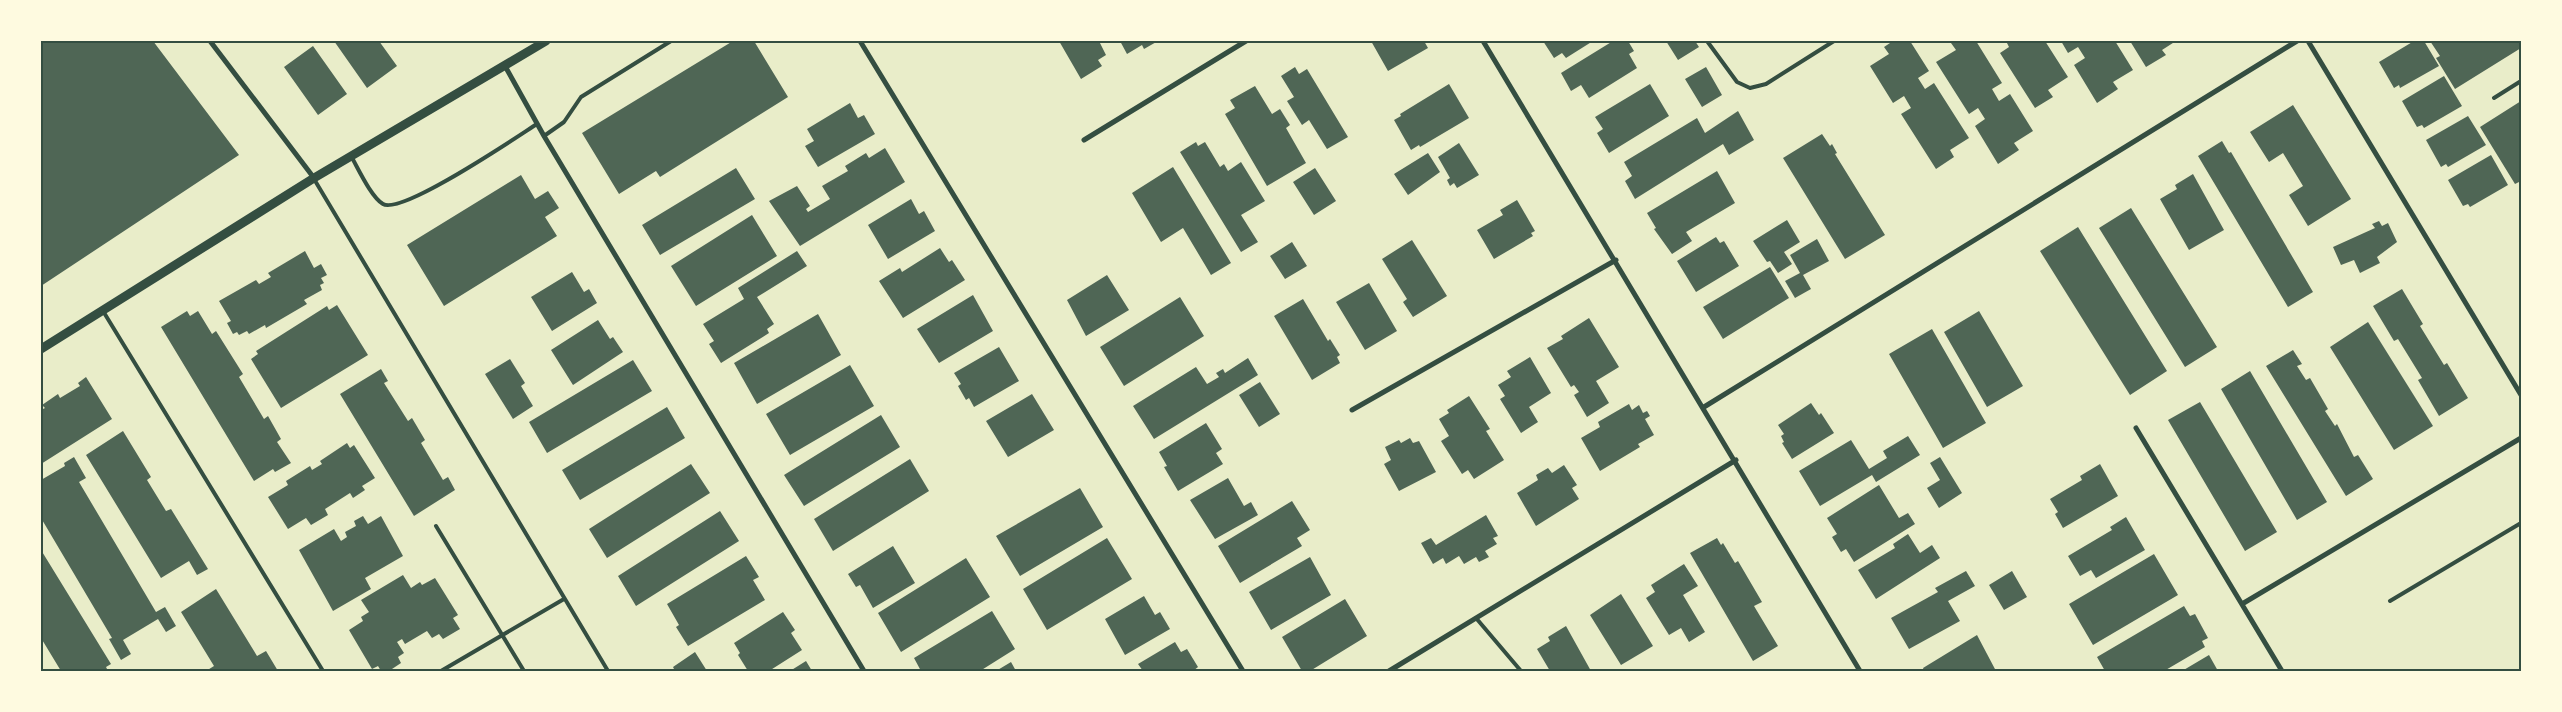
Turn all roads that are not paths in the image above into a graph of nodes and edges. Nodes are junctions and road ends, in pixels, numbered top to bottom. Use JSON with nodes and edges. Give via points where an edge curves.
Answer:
{"nodes":[{"id":1,"x":210,"y":41,"type":"edge"},
{"id":2,"x":670,"y":41,"type":"edge"},
{"id":3,"x":860,"y":41,"type":"edge"},
{"id":4,"x":1246,"y":41,"type":"edge"},
{"id":5,"x":1483,"y":41,"type":"edge"},
{"id":6,"x":1707,"y":41,"type":"edge"},
{"id":7,"x":1834,"y":41,"type":"edge"},
{"id":8,"x":2297,"y":41,"type":"edge"},
{"id":9,"x":2308,"y":41,"type":"edge"},
{"id":10,"x":543,"y":42,"type":"edge"},
{"id":11,"x":505,"y":66,"type":"junction"},
{"id":12,"x":2521,"y":81,"type":"edge"},
{"id":13,"x":2494,"y":98,"type":"dead end"},
{"id":14,"x":537,"y":124,"type":"junction"},
{"id":15,"x":544,"y":136,"type":"junction"},
{"id":16,"x":1084,"y":140,"type":"dead end"},
{"id":17,"x":352,"y":156,"type":"junction"},
{"id":18,"x":314,"y":178,"type":"junction"},
{"id":19,"x":1616,"y":260,"type":"junction"},
{"id":20,"x":103,"y":311,"type":"junction"},
{"id":21,"x":41,"y":348,"type":"edge"},
{"id":22,"x":2521,"y":395,"type":"edge"},
{"id":23,"x":1704,"y":407,"type":"junction"},
{"id":24,"x":1352,"y":410,"type":"dead end"},
{"id":25,"x":2136,"y":428,"type":"dead end"},
{"id":26,"x":2521,"y":438,"type":"edge"},
{"id":27,"x":1736,"y":460,"type":"junction"},
{"id":28,"x":2521,"y":523,"type":"edge"},
{"id":29,"x":436,"y":526,"type":"dead end"},
{"id":30,"x":564,"y":599,"type":"junction"},
{"id":31,"x":2390,"y":601,"type":"dead end"},
{"id":32,"x":2242,"y":604,"type":"junction"},
{"id":33,"x":1476,"y":618,"type":"junction"},
{"id":34,"x":502,"y":636,"type":"junction"},
{"id":35,"x":323,"y":671,"type":"edge"},
{"id":36,"x":441,"y":671,"type":"edge"},
{"id":37,"x":524,"y":671,"type":"edge"},
{"id":38,"x":608,"y":671,"type":"edge"},
{"id":39,"x":864,"y":671,"type":"edge"},
{"id":40,"x":1243,"y":671,"type":"edge"},
{"id":41,"x":1389,"y":671,"type":"edge"},
{"id":42,"x":1522,"y":671,"type":"edge"},
{"id":43,"x":1860,"y":671,"type":"edge"},
{"id":44,"x":2282,"y":671,"type":"edge"}],
"edges":[{"from":1,"to":18,"type":"street"},
{"from":2,"to":15,"type":"lane","via":[[581,97],[564,122]]},
{"from":3,"to":40,"type":"street"},
{"from":4,"to":16,"type":"street"},
{"from":5,"to":19,"type":"street"},
{"from":6,"to":7,"type":"lane","via":[[1737,82],[1750,88],[1766,84]]},
{"from":8,"to":23,"type":"street"},
{"from":9,"to":22,"type":"street"},
{"from":10,"to":11,"type":"street"},
{"from":11,"to":14,"type":"street"},
{"from":11,"to":17,"type":"street"},
{"from":12,"to":13,"type":"lane"},
{"from":14,"to":15,"type":"street"},
{"from":14,"to":17,"type":"lane","via":[[422,195],[392,206],[384,205],[375,197]]},
{"from":15,"to":39,"type":"street"},
{"from":17,"to":18,"type":"street"},
{"from":18,"to":20,"type":"street"},
{"from":18,"to":30,"type":"lane"},
{"from":19,"to":23,"type":"street"},
{"from":19,"to":24,"type":"street"},
{"from":20,"to":21,"type":"street"},
{"from":20,"to":35,"type":"lane"},
{"from":23,"to":27,"type":"street"},
{"from":25,"to":32,"type":"street"},
{"from":26,"to":32,"type":"street"},
{"from":27,"to":33,"type":"street"},
{"from":27,"to":43,"type":"street"},
{"from":28,"to":31,"type":"lane"},
{"from":29,"to":34,"type":"lane"},
{"from":30,"to":34,"type":"lane"},
{"from":30,"to":38,"type":"lane"},
{"from":32,"to":44,"type":"street"},
{"from":33,"to":41,"type":"street"},
{"from":33,"to":42,"type":"lane"},
{"from":34,"to":36,"type":"lane"},
{"from":34,"to":37,"type":"lane"}]}
